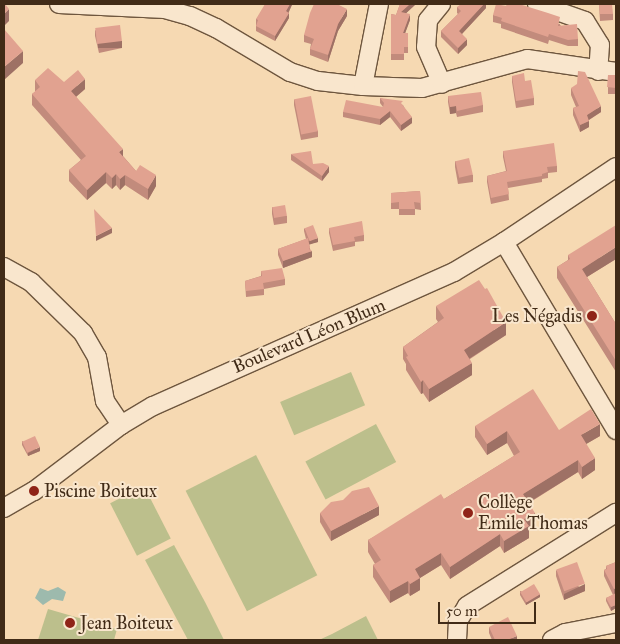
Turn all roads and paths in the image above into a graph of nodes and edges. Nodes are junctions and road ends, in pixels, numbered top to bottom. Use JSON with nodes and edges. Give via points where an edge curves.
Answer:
{"nodes":[{"id":1,"x":59,"y":4,"type":"edge"},
{"id":2,"x":379,"y":4,"type":"edge"},
{"id":3,"x":441,"y":4,"type":"edge"},
{"id":4,"x":537,"y":4,"type":"edge"},
{"id":5,"x":598,"y":71,"type":"junction"},
{"id":6,"x":616,"y":72,"type":"edge"},
{"id":7,"x":442,"y":84,"type":"junction"},
{"id":8,"x":363,"y":86,"type":"junction"},
{"id":9,"x":616,"y":167,"type":"edge"},
{"id":10,"x":504,"y":242,"type":"junction"},
{"id":11,"x":4,"y":267,"type":"edge"},
{"id":12,"x":121,"y":425,"type":"junction"},
{"id":13,"x":616,"y":430,"type":"edge"},
{"id":14,"x":4,"y":508,"type":"edge"},
{"id":15,"x":616,"y":513,"type":"edge"},
{"id":16,"x":616,"y":622,"type":"edge"},
{"id":17,"x":457,"y":640,"type":"edge"},
{"id":18,"x":552,"y":640,"type":"edge"}],
"edges":[{"from":1,"to":8,"type":"street","via":[[165,9],[216,28],[290,72],[318,81]]},
{"from":2,"to":8,"type":"street"},
{"from":3,"to":7,"type":"street","via":[[428,20],[426,47]]},
{"from":4,"to":5,"type":"street","via":[[585,21],[600,45]]},
{"from":5,"to":6,"type":"street"},
{"from":5,"to":7,"type":"street","via":[[527,59]]},
{"from":7,"to":8,"type":"street","via":[[422,88]]},
{"from":9,"to":10,"type":"street","name":"Boulevard Léon Blum"},
{"from":10,"to":12,"type":"street","name":"Boulevard Léon Blum","via":[[454,272],[196,385]]},
{"from":10,"to":13,"type":"street"},
{"from":11,"to":12,"type":"street","via":[[31,282],[83,333],[96,357],[105,401]]},
{"from":12,"to":14,"type":"street","name":"Boulevard Léon Blum","via":[[34,491]]},
{"from":15,"to":17,"type":"street","via":[[468,606],[458,621]]},
{"from":16,"to":18,"type":"street","via":[[564,633]]}]}
